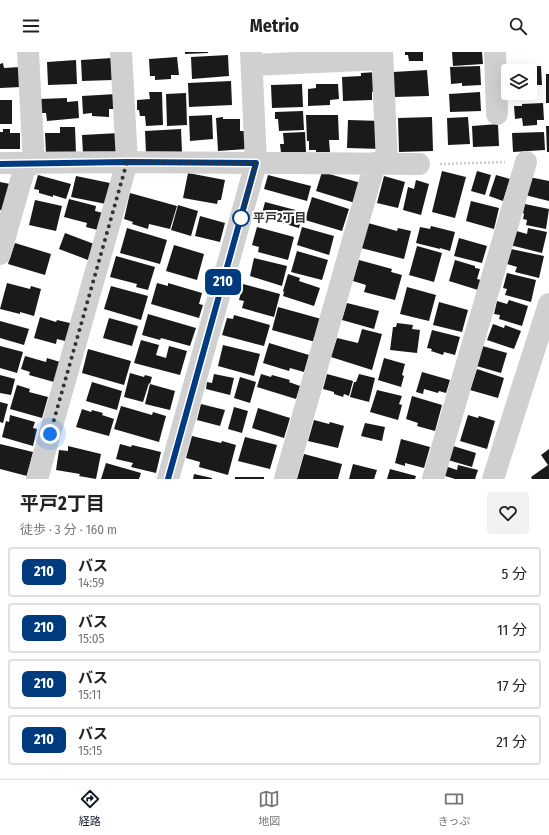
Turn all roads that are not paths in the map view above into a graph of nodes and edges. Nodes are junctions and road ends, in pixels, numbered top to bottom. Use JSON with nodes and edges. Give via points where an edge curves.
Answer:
{"nodes":[{"id":1,"x":28,"y":52,"type":"edge"},
{"id":2,"x":121,"y":52,"type":"edge"},
{"id":3,"x":495,"y":52,"type":"edge"},
{"id":4,"x":382,"y":56,"type":"edge"},
{"id":5,"x":252,"y":58,"type":"edge"},
{"id":6,"x":497,"y":114,"type":"dead end"},
{"id":7,"x":127,"y":162,"type":"junction"},
{"id":8,"x":520,"y":162,"type":"road end"},
{"id":9,"x":256,"y":163,"type":"junction"},
{"id":10,"x":381,"y":163,"type":"junction"},
{"id":11,"x":0,"y":164,"type":"edge"},
{"id":12,"x":30,"y":164,"type":"junction"},
{"id":13,"x":426,"y":164,"type":"road end"},
{"id":14,"x":0,"y":254,"type":"edge"},
{"id":15,"x":549,"y":304,"type":"edge"},
{"id":16,"x":37,"y":479,"type":"edge"},
{"id":17,"x":168,"y":479,"type":"edge"},
{"id":18,"x":285,"y":479,"type":"edge"},
{"id":19,"x":433,"y":479,"type":"edge"},
{"id":20,"x":493,"y":479,"type":"edge"}],
"edges":[{"from":1,"to":12,"type":"street"},
{"from":2,"to":7,"type":"street"},
{"from":3,"to":6,"type":"street"},
{"from":4,"to":5,"type":"street"},
{"from":4,"to":10,"type":"street"},
{"from":5,"to":9,"type":"street"},
{"from":7,"to":9,"type":"street"},
{"from":7,"to":12,"type":"street"},
{"from":7,"to":16,"type":"street"},
{"from":8,"to":19,"type":"street"},
{"from":9,"to":10,"type":"street"},
{"from":9,"to":17,"type":"street"},
{"from":10,"to":13,"type":"street"},
{"from":10,"to":18,"type":"street"},
{"from":11,"to":12,"type":"street"},
{"from":12,"to":14,"type":"street"},
{"from":15,"to":20,"type":"street"}]}
